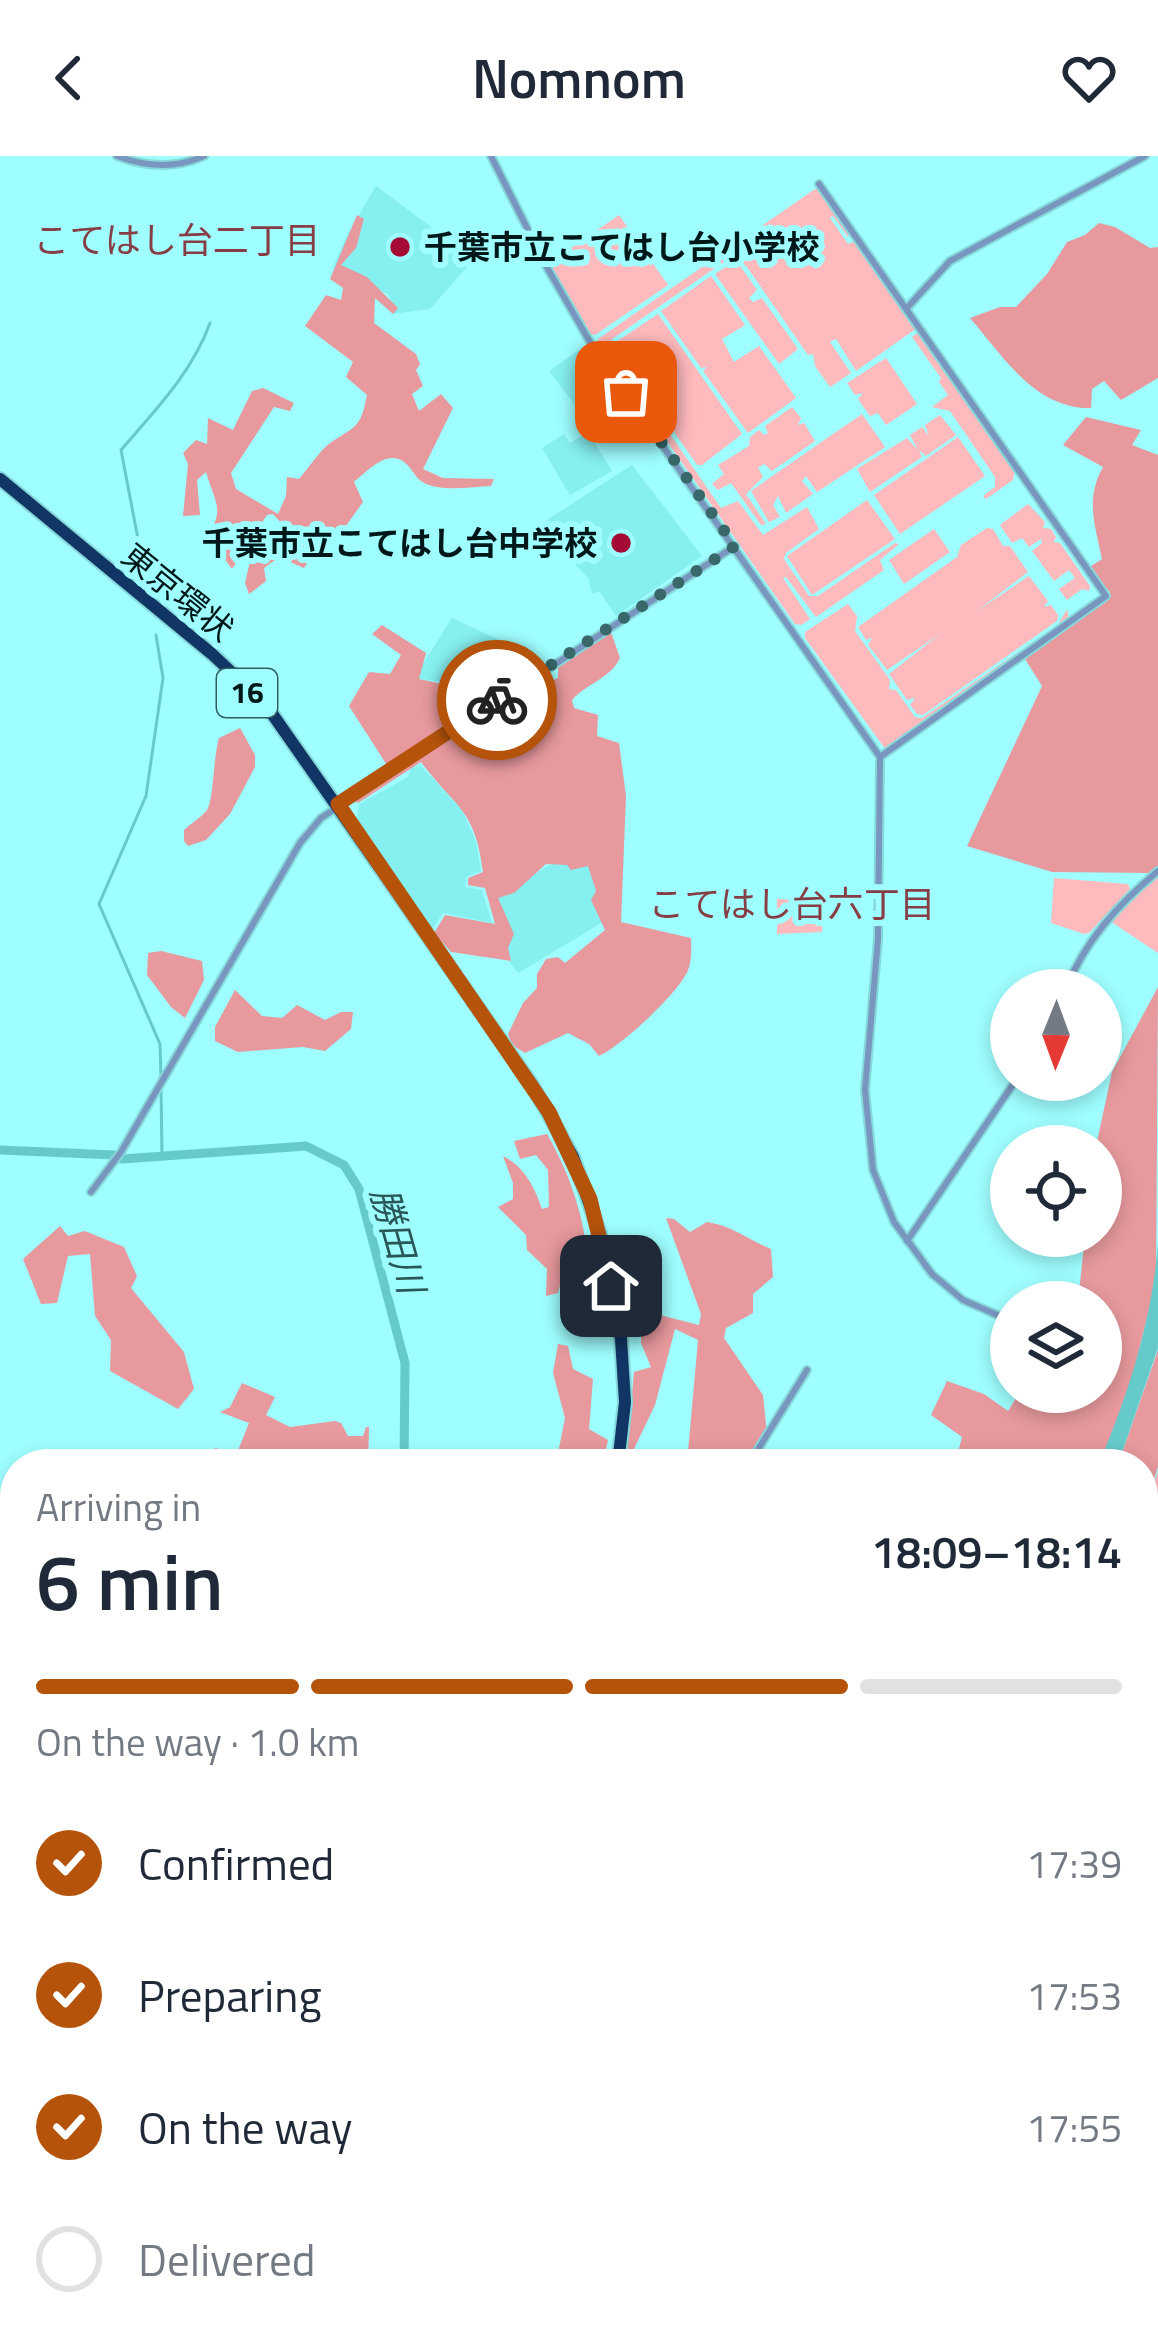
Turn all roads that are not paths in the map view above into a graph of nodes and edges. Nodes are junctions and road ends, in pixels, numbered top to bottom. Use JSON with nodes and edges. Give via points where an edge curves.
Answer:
{"nodes":[{"id":1,"x":117,"y":156,"type":"edge"},
{"id":2,"x":204,"y":156,"type":"edge"},
{"id":3,"x":490,"y":156,"type":"edge"},
{"id":4,"x":1145,"y":156,"type":"edge"},
{"id":5,"x":819,"y":184,"type":"dead end"},
{"id":6,"x":906,"y":309,"type":"junction"},
{"id":7,"x":0,"y":484,"type":"edge"},
{"id":8,"x":735,"y":546,"type":"junction"},
{"id":9,"x":880,"y":757,"type":"junction"},
{"id":10,"x":335,"y":806,"type":"junction"},
{"id":11,"x":1158,"y":871,"type":"edge"},
{"id":12,"x":1074,"y":969,"type":"edge"},
{"id":13,"x":1002,"y":1101,"type":"edge"},
{"id":14,"x":91,"y":1192,"type":"dead end"},
{"id":15,"x":907,"y":1241,"type":"junction"},
{"id":16,"x":990,"y":1310,"type":"edge"},
{"id":17,"x":807,"y":1370,"type":"dead end"},
{"id":18,"x":616,"y":1449,"type":"edge"},
{"id":19,"x":758,"y":1449,"type":"edge"}],
"edges":[{"from":1,"to":2,"type":"street","via":[[151,165]]},
{"from":3,"to":8,"type":"street","via":[[590,342]]},
{"from":4,"to":6,"type":"street","via":[[950,261]]},
{"from":5,"to":6,"type":"street"},
{"from":6,"to":9,"type":"street","via":[[1106,596]]},
{"from":7,"to":10,"type":"highway","name":"東京環状","number":"16","via":[[236,682]]},
{"from":8,"to":9,"type":"street"},
{"from":8,"to":10,"type":"street"},
{"from":9,"to":15,"type":"street","via":[[878,939],[865,1090],[873,1170]]},
{"from":10,"to":14,"type":"street","via":[[300,843]]},
{"from":10,"to":18,"type":"highway","name":"東京環状","number":"16","via":[[565,1154],[594,1236],[615,1337]]},
{"from":11,"to":12,"type":"street","via":[[1105,920]]},
{"from":13,"to":15,"type":"street"},
{"from":15,"to":16,"type":"street","via":[[948,1288]]},
{"from":17,"to":19,"type":"street"}]}
